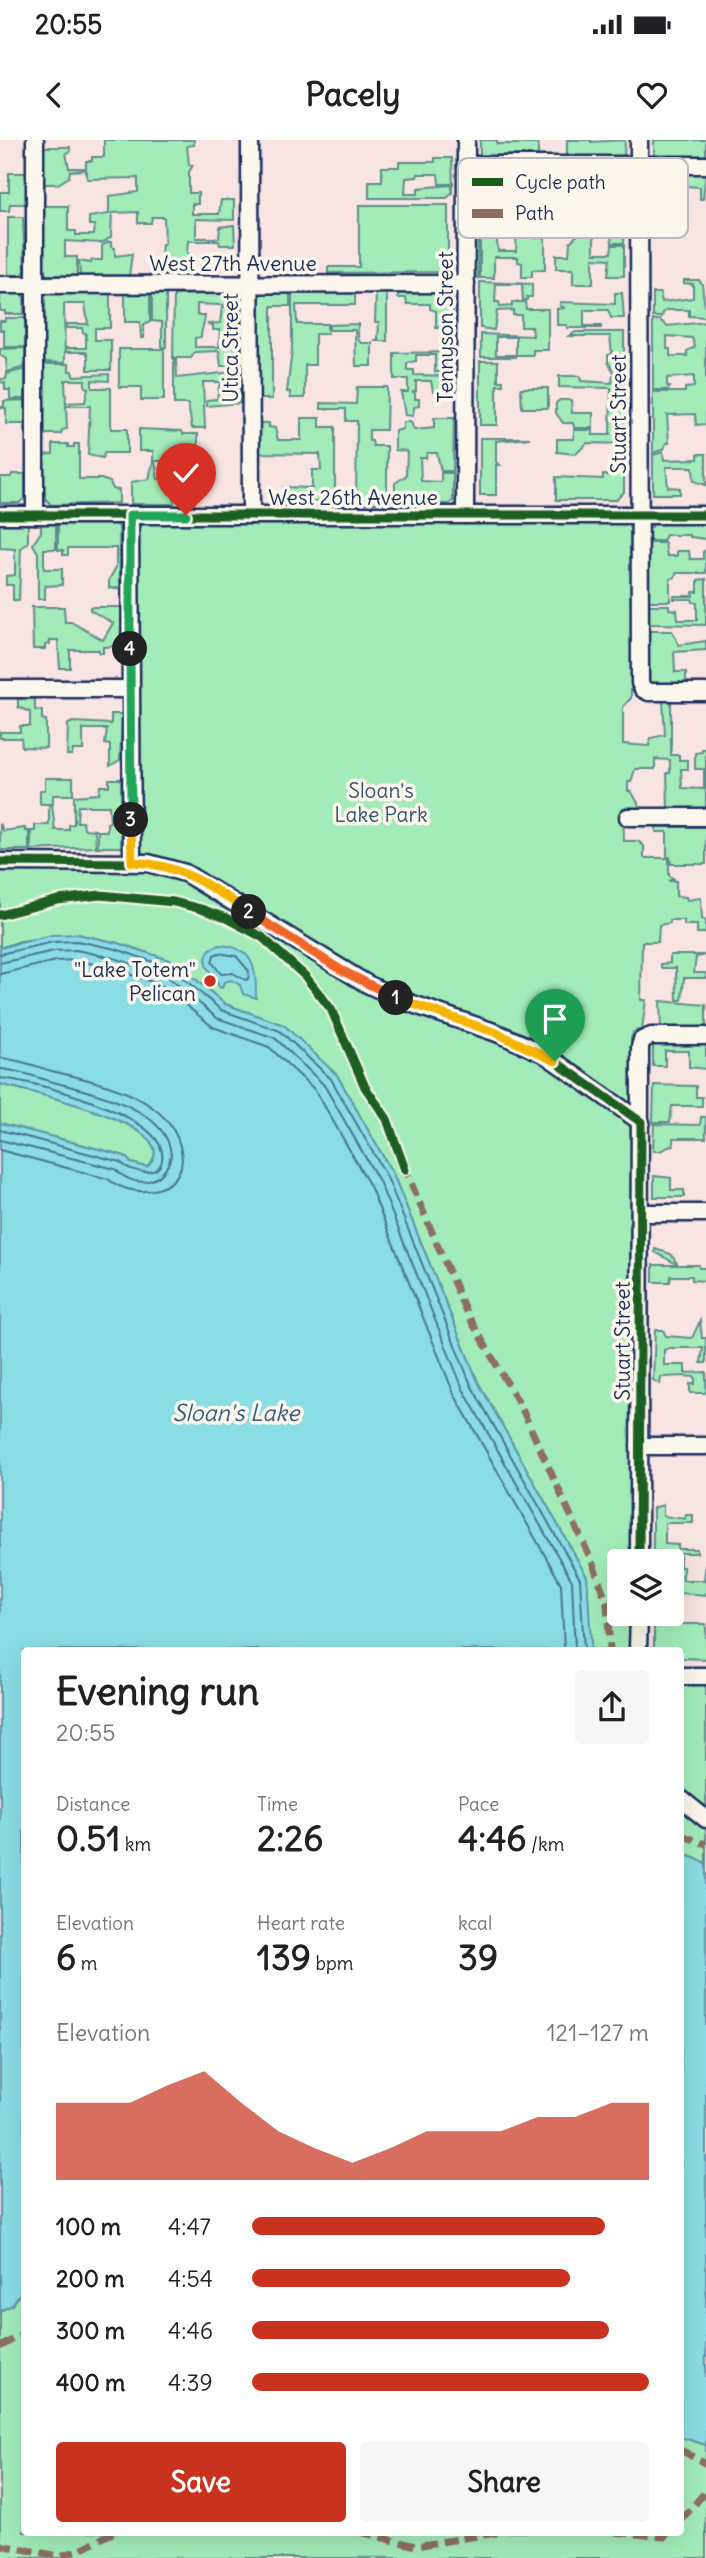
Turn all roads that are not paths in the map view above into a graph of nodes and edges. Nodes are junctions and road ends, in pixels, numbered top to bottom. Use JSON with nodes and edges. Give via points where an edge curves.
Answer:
{"nodes":[{"id":1,"x":35,"y":140,"type":"edge"},
{"id":2,"x":250,"y":140,"type":"edge"},
{"id":3,"x":466,"y":140,"type":"edge"},
{"id":4,"x":639,"y":140,"type":"edge"},
{"id":5,"x":466,"y":158,"type":"edge"},
{"id":6,"x":639,"y":158,"type":"edge"},
{"id":7,"x":688,"y":165,"type":"edge"},
{"id":8,"x":706,"y":165,"type":"edge"},
{"id":9,"x":466,"y":238,"type":"edge"},
{"id":10,"x":639,"y":238,"type":"edge"},
{"id":11,"x":251,"y":284,"type":"junction"},
{"id":12,"x":466,"y":284,"type":"junction"},
{"id":13,"x":0,"y":285,"type":"edge"},
{"id":14,"x":35,"y":285,"type":"junction"},
{"id":15,"x":706,"y":514,"type":"edge"},
{"id":16,"x":0,"y":515,"type":"edge"},
{"id":17,"x":35,"y":515,"type":"junction"},
{"id":18,"x":130,"y":515,"type":"junction"},
{"id":19,"x":251,"y":515,"type":"junction"},
{"id":20,"x":466,"y":515,"type":"junction"},
{"id":21,"x":639,"y":515,"type":"junction"},
{"id":22,"x":0,"y":689,"type":"edge"},
{"id":23,"x":130,"y":689,"type":"junction"},
{"id":24,"x":706,"y":692,"type":"edge"},
{"id":25,"x":628,"y":817,"type":"dead end"},
{"id":26,"x":706,"y":817,"type":"edge"},
{"id":27,"x":0,"y":862,"type":"edge"},
{"id":28,"x":132,"y":862,"type":"junction"},
{"id":29,"x":706,"y":1036,"type":"edge"},
{"id":30,"x":641,"y":1122,"type":"junction"},
{"id":31,"x":640,"y":1213,"type":"junction"},
{"id":32,"x":706,"y":1213,"type":"edge"},
{"id":33,"x":639,"y":1446,"type":"junction"},
{"id":34,"x":706,"y":1446,"type":"edge"},
{"id":35,"x":639,"y":1549,"type":"edge"},
{"id":36,"x":639,"y":1626,"type":"edge"},
{"id":37,"x":638,"y":1647,"type":"edge"},
{"id":38,"x":684,"y":1676,"type":"edge"},
{"id":39,"x":706,"y":1676,"type":"edge"},
{"id":40,"x":684,"y":1801,"type":"edge"},
{"id":41,"x":706,"y":1819,"type":"edge"}],
"edges":[{"from":1,"to":14,"type":"street"},
{"from":2,"to":11,"type":"street","name":"Utica Street"},
{"from":3,"to":5,"type":"street","name":"Tennyson Street"},
{"from":4,"to":6,"type":"street","name":"Stuart Street"},
{"from":7,"to":8,"type":"street"},
{"from":9,"to":12,"type":"street","name":"Tennyson Street"},
{"from":10,"to":21,"type":"street","name":"Stuart Street"},
{"from":11,"to":12,"type":"street","name":"West 27th Avenue"},
{"from":11,"to":14,"type":"street","name":"West 27th Avenue"},
{"from":11,"to":19,"type":"street","name":"Utica Street"},
{"from":12,"to":20,"type":"street","name":"Tennyson Street"},
{"from":13,"to":14,"type":"street","name":"West 27th Avenue"},
{"from":14,"to":17,"type":"street"},
{"from":15,"to":21,"type":"street","name":"West 26th Avenue"},
{"from":16,"to":17,"type":"street","name":"West 26th Avenue"},
{"from":17,"to":18,"type":"street","name":"West 26th Avenue"},
{"from":18,"to":19,"type":"street","name":"West 26th Avenue"},
{"from":18,"to":23,"type":"street"},
{"from":19,"to":20,"type":"street","name":"West 26th Avenue"},
{"from":20,"to":21,"type":"street","name":"West 26th Avenue"},
{"from":21,"to":24,"type":"street","name":"Stuart Street","via":[[642,688],[649,692]]},
{"from":22,"to":23,"type":"street"},
{"from":23,"to":28,"type":"street"},
{"from":25,"to":26,"type":"street"},
{"from":27,"to":28,"type":"street"},
{"from":28,"to":30,"type":"street","via":[[158,863],[185,873],[367,984],[543,1054]]},
{"from":29,"to":30,"type":"street","name":"Stuart Street","via":[[642,1040]]},
{"from":30,"to":31,"type":"street","name":"Stuart Street"},
{"from":31,"to":32,"type":"street"},
{"from":31,"to":33,"type":"street","name":"Stuart Street"},
{"from":33,"to":34,"type":"street"},
{"from":33,"to":35,"type":"street","name":"Stuart Street"},
{"from":36,"to":37,"type":"street"},
{"from":38,"to":39,"type":"street"},
{"from":40,"to":41,"type":"street"}]}
